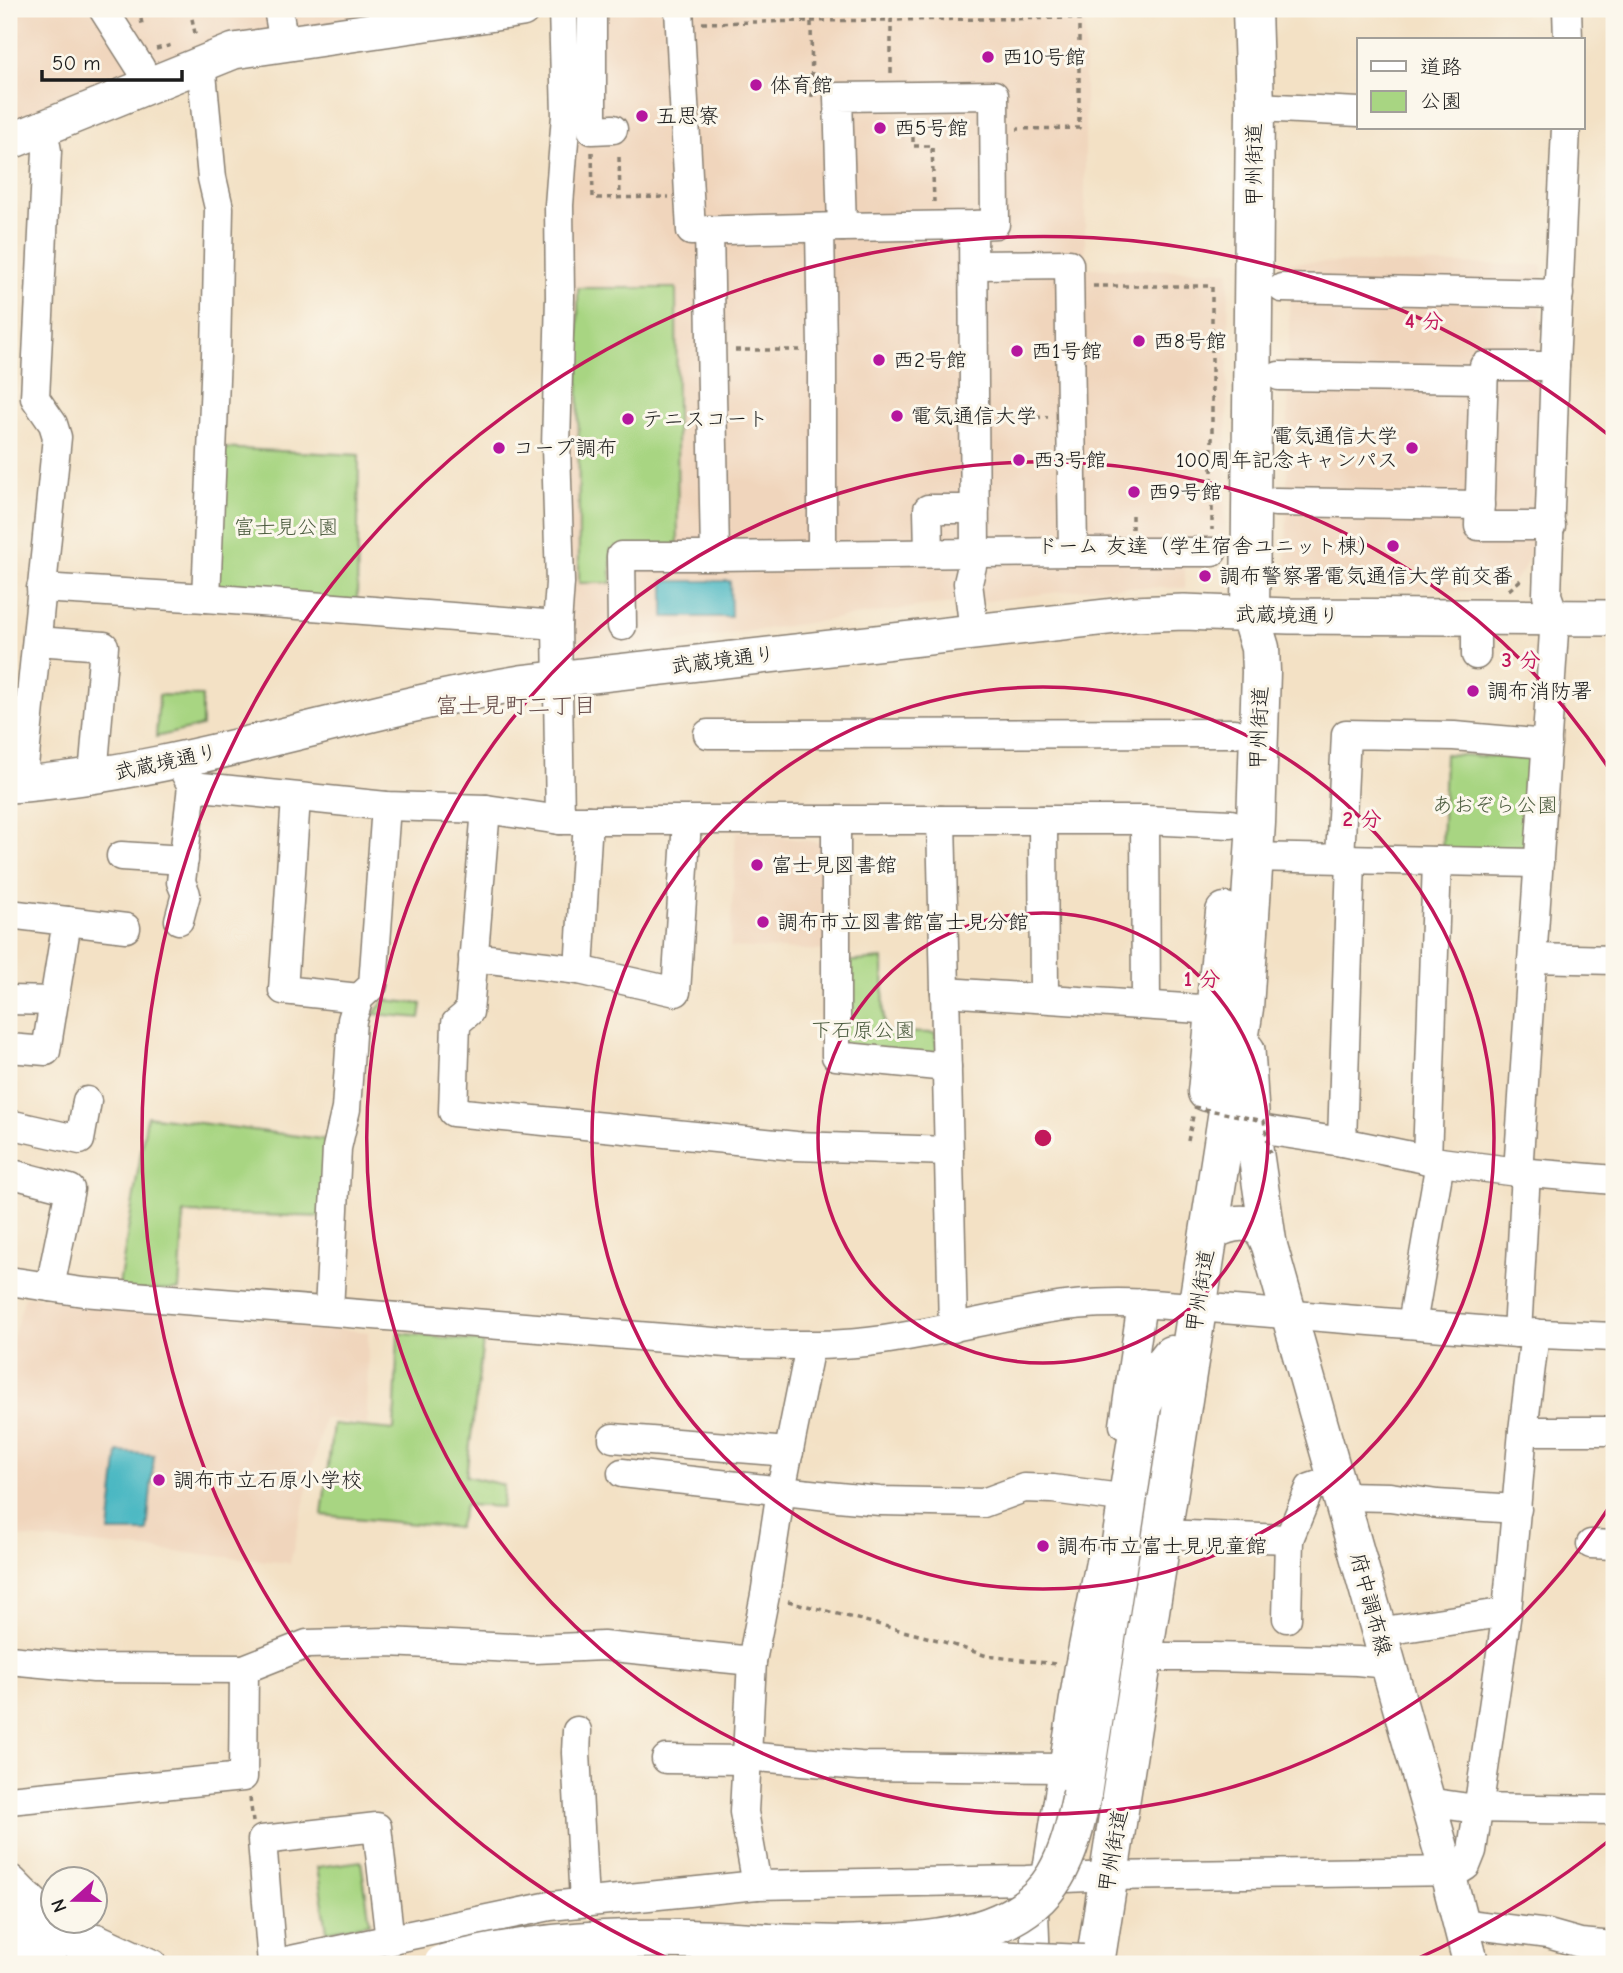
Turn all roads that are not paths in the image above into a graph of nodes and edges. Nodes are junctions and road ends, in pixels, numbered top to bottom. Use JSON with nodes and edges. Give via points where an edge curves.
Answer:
{"nodes":[{"id":1,"x":103,"y":9,"type":"edge"},
{"id":2,"x":278,"y":9,"type":"edge"},
{"id":3,"x":522,"y":9,"type":"edge"},
{"id":4,"x":564,"y":9,"type":"edge"},
{"id":5,"x":592,"y":9,"type":"edge"},
{"id":6,"x":1252,"y":9,"type":"edge"},
{"id":7,"x":1567,"y":9,"type":"edge"},
{"id":8,"x":679,"y":16,"type":"edge"},
{"id":9,"x":1568,"y":38,"type":"edge"},
{"id":10,"x":284,"y":43,"type":"junction"},
{"id":11,"x":194,"y":49,"type":"junction"},
{"id":12,"x":148,"y":68,"type":"junction"},
{"id":13,"x":1255,"y":107,"type":"junction"},
{"id":14,"x":1357,"y":111,"type":"edge"},
{"id":15,"x":43,"y":129,"type":"junction"},
{"id":16,"x":602,"y":130,"type":"road end"},
{"id":17,"x":1566,"y":130,"type":"edge"},
{"id":18,"x":9,"y":142,"type":"edge"},
{"id":19,"x":973,"y":225,"type":"junction"},
{"id":20,"x":831,"y":228,"type":"junction"},
{"id":21,"x":709,"y":230,"type":"junction"},
{"id":22,"x":974,"y":265,"type":"junction"},
{"id":23,"x":1282,"y":288,"type":"dead end"},
{"id":24,"x":1559,"y":293,"type":"junction"},
{"id":25,"x":1555,"y":366,"type":"junction"},
{"id":26,"x":1279,"y":376,"type":"dead end"},
{"id":27,"x":1483,"y":379,"type":"junction"},
{"id":28,"x":1275,"y":502,"type":"dead end"},
{"id":29,"x":1480,"y":505,"type":"junction"},
{"id":30,"x":975,"y":509,"type":"junction"},
{"id":31,"x":1551,"y":526,"type":"junction"},
{"id":32,"x":1073,"y":552,"type":"junction"},
{"id":33,"x":1212,"y":552,"type":"road end"},
{"id":34,"x":929,"y":553,"type":"junction"},
{"id":35,"x":975,"y":553,"type":"junction"},
{"id":36,"x":822,"y":554,"type":"junction"},
{"id":37,"x":715,"y":556,"type":"junction"},
{"id":38,"x":41,"y":588,"type":"junction"},
{"id":39,"x":206,"y":598,"type":"junction"},
{"id":40,"x":1250,"y":615,"type":"junction"},
{"id":41,"x":1474,"y":617,"type":"junction"},
{"id":42,"x":1555,"y":617,"type":"junction"},
{"id":43,"x":1614,"y":618,"type":"edge"},
{"id":44,"x":557,"y":625,"type":"junction"},
{"id":45,"x":622,"y":626,"type":"dead end"},
{"id":46,"x":974,"y":631,"type":"junction"},
{"id":47,"x":37,"y":641,"type":"junction"},
{"id":48,"x":1476,"y":655,"type":"dead end"},
{"id":49,"x":559,"y":678,"type":"junction"},
{"id":50,"x":1234,"y":733,"type":"junction"},
{"id":51,"x":708,"y":734,"type":"dead end"},
{"id":52,"x":1547,"y":744,"type":"junction"},
{"id":53,"x":185,"y":773,"type":"junction"},
{"id":54,"x":93,"y":776,"type":"junction"},
{"id":55,"x":16,"y":785,"type":"edge"},
{"id":56,"x":296,"y":798,"type":"junction"},
{"id":57,"x":386,"y":806,"type":"junction"},
{"id":58,"x":486,"y":809,"type":"junction"},
{"id":59,"x":574,"y":820,"type":"junction"},
{"id":60,"x":836,"y":820,"type":"junction"},
{"id":61,"x":941,"y":820,"type":"junction"},
{"id":62,"x":1043,"y":820,"type":"junction"},
{"id":63,"x":1144,"y":820,"type":"junction"},
{"id":64,"x":687,"y":821,"type":"junction"},
{"id":65,"x":1231,"y":824,"type":"junction"},
{"id":66,"x":121,"y":856,"type":"dead end"},
{"id":67,"x":1253,"y":857,"type":"junction"},
{"id":68,"x":1346,"y":859,"type":"junction"},
{"id":69,"x":184,"y":860,"type":"junction"},
{"id":70,"x":1437,"y":861,"type":"junction"},
{"id":71,"x":1539,"y":863,"type":"junction"},
{"id":72,"x":9,"y":914,"type":"edge"},
{"id":73,"x":179,"y":920,"type":"dead end"},
{"id":74,"x":67,"y":921,"type":"junction"},
{"id":75,"x":126,"y":928,"type":"dead end"},
{"id":76,"x":474,"y":957,"type":"junction"},
{"id":77,"x":1533,"y":958,"type":"junction"},
{"id":78,"x":1614,"y":960,"type":"edge"},
{"id":79,"x":579,"y":970,"type":"junction"},
{"id":80,"x":945,"y":992,"type":"junction"},
{"id":81,"x":359,"y":998,"type":"junction"},
{"id":82,"x":1044,"y":998,"type":"junction"},
{"id":83,"x":9,"y":1000,"type":"edge"},
{"id":84,"x":54,"y":1001,"type":"junction"},
{"id":85,"x":1146,"y":1005,"type":"junction"},
{"id":86,"x":1229,"y":1009,"type":"junction"},
{"id":87,"x":9,"y":1048,"type":"edge"},
{"id":88,"x":947,"y":1067,"type":"junction"},
{"id":89,"x":87,"y":1101,"type":"dead end"},
{"id":90,"x":9,"y":1124,"type":"edge"},
{"id":91,"x":1261,"y":1140,"type":"junction"},
{"id":92,"x":1342,"y":1142,"type":"junction"},
{"id":93,"x":949,"y":1151,"type":"junction"},
{"id":94,"x":1433,"y":1161,"type":"junction"},
{"id":95,"x":9,"y":1173,"type":"edge"},
{"id":96,"x":1522,"y":1173,"type":"junction"},
{"id":97,"x":1614,"y":1180,"type":"edge"},
{"id":98,"x":1208,"y":1236,"type":"junction"},
{"id":99,"x":1269,"y":1244,"type":"junction"},
{"id":100,"x":50,"y":1287,"type":"junction"},
{"id":101,"x":11,"y":1288,"type":"edge"},
{"id":102,"x":1173,"y":1305,"type":"junction"},
{"id":103,"x":329,"y":1311,"type":"junction"},
{"id":104,"x":1290,"y":1315,"type":"junction"},
{"id":105,"x":1412,"y":1324,"type":"junction"},
{"id":106,"x":953,"y":1328,"type":"junction"},
{"id":107,"x":1526,"y":1333,"type":"junction"},
{"id":108,"x":1614,"y":1337,"type":"edge"},
{"id":109,"x":810,"y":1346,"type":"junction"},
{"id":110,"x":1171,"y":1355,"type":"junction"},
{"id":111,"x":1523,"y":1431,"type":"junction"},
{"id":112,"x":1614,"y":1432,"type":"edge"},
{"id":113,"x":613,"y":1438,"type":"dead end"},
{"id":114,"x":789,"y":1452,"type":"junction"},
{"id":115,"x":622,"y":1473,"type":"dead end"},
{"id":116,"x":1338,"y":1487,"type":"junction"},
{"id":117,"x":780,"y":1490,"type":"junction"},
{"id":118,"x":1114,"y":1497,"type":"junction"},
{"id":119,"x":1517,"y":1509,"type":"junction"},
{"id":120,"x":1162,"y":1534,"type":"junction"},
{"id":121,"x":1289,"y":1539,"type":"junction"},
{"id":122,"x":1507,"y":1612,"type":"junction"},
{"id":123,"x":1287,"y":1618,"type":"dead end"},
{"id":124,"x":1383,"y":1648,"type":"junction"},
{"id":125,"x":1142,"y":1657,"type":"junction"},
{"id":126,"x":9,"y":1660,"type":"edge"},
{"id":127,"x":752,"y":1661,"type":"junction"},
{"id":128,"x":244,"y":1669,"type":"junction"},
{"id":129,"x":578,"y":1731,"type":"dead end"},
{"id":130,"x":746,"y":1758,"type":"junction"},
{"id":131,"x":666,"y":1759,"type":"dead end"},
{"id":132,"x":1063,"y":1768,"type":"junction"},
{"id":133,"x":9,"y":1800,"type":"edge"},
{"id":134,"x":1427,"y":1802,"type":"junction"},
{"id":135,"x":1477,"y":1808,"type":"junction"},
{"id":136,"x":1614,"y":1810,"type":"edge"},
{"id":137,"x":9,"y":1861,"type":"edge"},
{"id":138,"x":1447,"y":1871,"type":"junction"},
{"id":139,"x":1099,"y":1877,"type":"junction"},
{"id":140,"x":1036,"y":1880,"type":"junction"},
{"id":141,"x":9,"y":1884,"type":"edge"},
{"id":142,"x":757,"y":1885,"type":"junction"},
{"id":143,"x":38,"y":1891,"type":"edge"},
{"id":144,"x":584,"y":1902,"type":"junction"},
{"id":145,"x":9,"y":1921,"type":"edge"},
{"id":146,"x":470,"y":1923,"type":"junction"},
{"id":147,"x":1460,"y":1923,"type":"junction"},
{"id":148,"x":91,"y":1934,"type":"edge"},
{"id":149,"x":390,"y":1941,"type":"junction"},
{"id":150,"x":768,"y":1943,"type":"junction"},
{"id":151,"x":842,"y":1945,"type":"junction"},
{"id":152,"x":1614,"y":1945,"type":"edge"},
{"id":153,"x":48,"y":1964,"type":"edge"},
{"id":154,"x":114,"y":1964,"type":"edge"},
{"id":155,"x":153,"y":1964,"type":"edge"},
{"id":156,"x":272,"y":1964,"type":"edge"},
{"id":157,"x":443,"y":1964,"type":"edge"},
{"id":158,"x":480,"y":1964,"type":"edge"},
{"id":159,"x":562,"y":1964,"type":"edge"},
{"id":160,"x":1036,"y":1964,"type":"edge"},
{"id":161,"x":1077,"y":1964,"type":"edge"},
{"id":162,"x":1083,"y":1964,"type":"edge"},
{"id":163,"x":1095,"y":1964,"type":"edge"},
{"id":164,"x":1471,"y":1964,"type":"edge"}],
"edges":[{"from":1,"to":12,"type":"street","via":[[140,67]]},
{"from":2,"to":10,"type":"street"},
{"from":3,"to":10,"type":"main road"},
{"from":4,"to":44,"type":"street"},
{"from":5,"to":16,"type":"street"},
{"from":6,"to":13,"type":"highway","name":"甲州街道"},
{"from":7,"to":9,"type":"street"},
{"from":8,"to":21,"type":"street","via":[[691,231]]},
{"from":10,"to":11,"type":"main road","via":[[234,51]]},
{"from":11,"to":12,"type":"main road"},
{"from":11,"to":39,"type":"street","via":[[219,208]]},
{"from":12,"to":15,"type":"main road"},
{"from":13,"to":14,"type":"street"},
{"from":13,"to":40,"type":"highway","name":"甲州街道"},
{"from":15,"to":18,"type":"main road"},
{"from":15,"to":38,"type":"street","via":[[47,151],[35,398],[57,437]]},
{"from":17,"to":24,"type":"street"},
{"from":19,"to":20,"type":"street"},
{"from":19,"to":20,"type":"street","via":[[995,224],[994,94],[838,97]]},
{"from":19,"to":22,"type":"street"},
{"from":20,"to":21,"type":"street"},
{"from":20,"to":36,"type":"street","via":[[822,349]]},
{"from":21,"to":37,"type":"street"},
{"from":22,"to":30,"type":"street"},
{"from":22,"to":32,"type":"street","via":[[1069,264]]},
{"from":23,"to":24,"type":"street"},
{"from":24,"to":25,"type":"street"},
{"from":25,"to":27,"type":"street","via":[[1484,366]]},
{"from":25,"to":31,"type":"street"},
{"from":26,"to":27,"type":"street"},
{"from":27,"to":29,"type":"street"},
{"from":28,"to":29,"type":"street"},
{"from":29,"to":31,"type":"street","via":[[1479,526]]},
{"from":30,"to":34,"type":"street","via":[[928,509]]},
{"from":30,"to":35,"type":"street"},
{"from":31,"to":42,"type":"street","via":[[1547,596]]},
{"from":32,"to":33,"type":"street"},
{"from":32,"to":35,"type":"street"},
{"from":34,"to":35,"type":"street"},
{"from":34,"to":36,"type":"street"},
{"from":35,"to":46,"type":"street","via":[[968,583]]},
{"from":36,"to":37,"type":"street"},
{"from":37,"to":45,"type":"street","via":[[621,556]]},
{"from":38,"to":39,"type":"street"},
{"from":38,"to":47,"type":"street"},
{"from":39,"to":44,"type":"street"},
{"from":40,"to":41,"type":"main road","name":"武蔵境通り"},
{"from":40,"to":46,"type":"main road","name":"武蔵境通り","via":[[1133,614]]},
{"from":40,"to":50,"type":"highway","name":"甲州街道","via":[[1238,648]]},
{"from":40,"to":67,"type":"highway","name":"甲州街道","via":[[1260,648],[1261,672]]},
{"from":41,"to":42,"type":"main road","name":"武蔵境通り"},
{"from":41,"to":48,"type":"street"},
{"from":42,"to":43,"type":"main road","name":"武蔵境通り"},
{"from":42,"to":52,"type":"street"},
{"from":44,"to":49,"type":"street"},
{"from":46,"to":49,"type":"main road","name":"武蔵境通り"},
{"from":47,"to":54,"type":"street","via":[[104,646]]},
{"from":47,"to":55,"type":"street"},
{"from":49,"to":53,"type":"main road","name":"武蔵境通り","via":[[380,710]]},
{"from":49,"to":59,"type":"street"},
{"from":50,"to":51,"type":"street"},
{"from":50,"to":65,"type":"highway","name":"甲州街道"},
{"from":52,"to":68,"type":"street","via":[[1346,734]]},
{"from":52,"to":71,"type":"street"},
{"from":53,"to":54,"type":"main road","name":"武蔵境通り"},
{"from":53,"to":56,"type":"street"},
{"from":53,"to":69,"type":"street"},
{"from":54,"to":55,"type":"main road","name":"武蔵境通り"},
{"from":56,"to":57,"type":"street"},
{"from":56,"to":81,"type":"street","via":[[283,990]]},
{"from":57,"to":58,"type":"street"},
{"from":57,"to":81,"type":"street","via":[[373,985]]},
{"from":58,"to":59,"type":"street"},
{"from":58,"to":76,"type":"street"},
{"from":59,"to":64,"type":"street"},
{"from":59,"to":79,"type":"street"},
{"from":60,"to":61,"type":"street"},
{"from":60,"to":64,"type":"street"},
{"from":60,"to":88,"type":"street","via":[[836,1056]]},
{"from":61,"to":62,"type":"street"},
{"from":61,"to":80,"type":"street"},
{"from":62,"to":63,"type":"street"},
{"from":62,"to":82,"type":"street"},
{"from":63,"to":65,"type":"street"},
{"from":63,"to":85,"type":"street"},
{"from":64,"to":79,"type":"street","via":[[676,992]]},
{"from":65,"to":86,"type":"highway","name":"甲州街道","via":[[1223,939]]},
{"from":66,"to":69,"type":"street"},
{"from":67,"to":68,"type":"street"},
{"from":67,"to":86,"type":"highway","name":"甲州街道"},
{"from":68,"to":70,"type":"street"},
{"from":68,"to":92,"type":"street"},
{"from":69,"to":73,"type":"street","via":[[181,882],[186,894]]},
{"from":70,"to":71,"type":"street"},
{"from":70,"to":94,"type":"street"},
{"from":71,"to":77,"type":"street"},
{"from":72,"to":74,"type":"street"},
{"from":74,"to":75,"type":"street"},
{"from":74,"to":84,"type":"street"},
{"from":76,"to":79,"type":"street"},
{"from":76,"to":93,"type":"street","via":[[469,1012],[456,1023],[453,1112],[796,1146]]},
{"from":77,"to":78,"type":"street"},
{"from":77,"to":96,"type":"street"},
{"from":80,"to":82,"type":"street"},
{"from":80,"to":88,"type":"street"},
{"from":81,"to":103,"type":"street","via":[[352,1020],[337,1148]]},
{"from":82,"to":85,"type":"street"},
{"from":83,"to":84,"type":"street"},
{"from":84,"to":87,"type":"street","via":[[46,1051]]},
{"from":85,"to":86,"type":"street"},
{"from":86,"to":91,"type":"main road","name":"府中調布線"},
{"from":86,"to":98,"type":"highway","name":"甲州街道"},
{"from":86,"to":102,"type":"highway","name":"甲州街道","via":[[1204,1119]]},
{"from":88,"to":93,"type":"street"},
{"from":89,"to":90,"type":"street","via":[[80,1140]]},
{"from":91,"to":92,"type":"street"},
{"from":91,"to":99,"type":"main road","name":"府中調布線"},
{"from":92,"to":94,"type":"street"},
{"from":93,"to":106,"type":"street"},
{"from":94,"to":96,"type":"street"},
{"from":94,"to":105,"type":"street"},
{"from":95,"to":100,"type":"street","via":[[70,1189]]},
{"from":96,"to":97,"type":"street"},
{"from":96,"to":107,"type":"street"},
{"from":98,"to":99,"type":"main road","via":[[1224,1225],[1246,1224],[1260,1229]]},
{"from":98,"to":102,"type":"highway","name":"甲州街道"},
{"from":99,"to":104,"type":"main road","name":"府中調布線"},
{"from":100,"to":101,"type":"street"},
{"from":100,"to":103,"type":"street"},
{"from":102,"to":104,"type":"street"},
{"from":102,"to":106,"type":"street","via":[[1095,1303],[1047,1308]]},
{"from":102,"to":110,"type":"highway","name":"甲州街道"},
{"from":102,"to":118,"type":"street"},
{"from":102,"to":120,"type":"highway","name":"甲州街道"},
{"from":103,"to":109,"type":"street"},
{"from":104,"to":105,"type":"street"},
{"from":104,"to":116,"type":"main road","name":"府中調布線"},
{"from":105,"to":107,"type":"street"},
{"from":106,"to":109,"type":"street","via":[[879,1341]]},
{"from":107,"to":108,"type":"street"},
{"from":107,"to":111,"type":"street"},
{"from":109,"to":114,"type":"street"},
{"from":110,"to":139,"type":"highway","name":"甲州街道","via":[[1109,1744]]},
{"from":110,"to":151,"type":"highway","bridge":true,"via":[[1142,1406],[1082,1794],[1055,1875],[1027,1907],[991,1926],[938,1938]]},
{"from":111,"to":112,"type":"street"},
{"from":111,"to":119,"type":"street"},
{"from":113,"to":114,"type":"street"},
{"from":114,"to":117,"type":"street"},
{"from":115,"to":117,"type":"street"},
{"from":116,"to":119,"type":"street","via":[[1437,1504]]},
{"from":116,"to":121,"type":"street","via":[[1310,1488]]},
{"from":116,"to":124,"type":"main road","name":"府中調布線"},
{"from":117,"to":118,"type":"street","via":[[880,1500],[984,1503],[1024,1488]]},
{"from":117,"to":127,"type":"street"},
{"from":118,"to":132,"type":"street"},
{"from":119,"to":122,"type":"street"},
{"from":120,"to":121,"type":"street"},
{"from":120,"to":125,"type":"highway","name":"甲州街道"},
{"from":121,"to":123,"type":"street"},
{"from":122,"to":124,"type":"street"},
{"from":122,"to":135,"type":"street"},
{"from":124,"to":125,"type":"street","via":[[1357,1661]]},
{"from":124,"to":134,"type":"main road","name":"府中調布線"},
{"from":125,"to":139,"type":"highway","name":"甲州街道","via":[[1116,1836]]},
{"from":126,"to":128,"type":"street","via":[[94,1668]]},
{"from":127,"to":128,"type":"street","via":[[603,1646],[535,1649],[388,1642],[307,1644]]},
{"from":127,"to":130,"type":"street"},
{"from":128,"to":133,"type":"street","via":[[243,1777]]},
{"from":129,"to":144,"type":"street"},
{"from":130,"to":131,"type":"street"},
{"from":130,"to":132,"type":"street","via":[[860,1766]]},
{"from":130,"to":142,"type":"street","via":[[744,1812]]},
{"from":132,"to":140,"type":"street"},
{"from":134,"to":135,"type":"street"},
{"from":134,"to":138,"type":"main road","name":"府中調布線"},
{"from":135,"to":136,"type":"street"},
{"from":135,"to":138,"type":"street","via":[[1466,1866]]},
{"from":137,"to":143,"type":"street"},
{"from":138,"to":139,"type":"street"},
{"from":138,"to":147,"type":"main road","name":"府中調布線"},
{"from":139,"to":140,"type":"street"},
{"from":139,"to":161,"type":"highway","name":"甲州街道"},
{"from":139,"to":163,"type":"highway","name":"甲州街道"},
{"from":140,"to":142,"type":"street"},
{"from":140,"to":160,"type":"street"},
{"from":141,"to":154,"type":"highway","via":[[47,1921]]},
{"from":142,"to":144,"type":"street"},
{"from":144,"to":146,"type":"street"},
{"from":145,"to":153,"type":"highway"},
{"from":146,"to":149,"type":"street"},
{"from":146,"to":158,"type":"street"},
{"from":147,"to":152,"type":"street"},
{"from":147,"to":164,"type":"main road","name":"府中調布線"},
{"from":148,"to":155,"type":"street"},
{"from":149,"to":156,"type":"street"},
{"from":149,"to":156,"type":"street","via":[[377,1827],[262,1840]]},
{"from":150,"to":151,"type":"highway"},
{"from":150,"to":157,"type":"highway","bridge":true,"via":[[699,1938],[599,1940],[530,1947]]},
{"from":150,"to":159,"type":"highway","bridge":true},
{"from":151,"to":162,"type":"highway","bridge":true}]}
